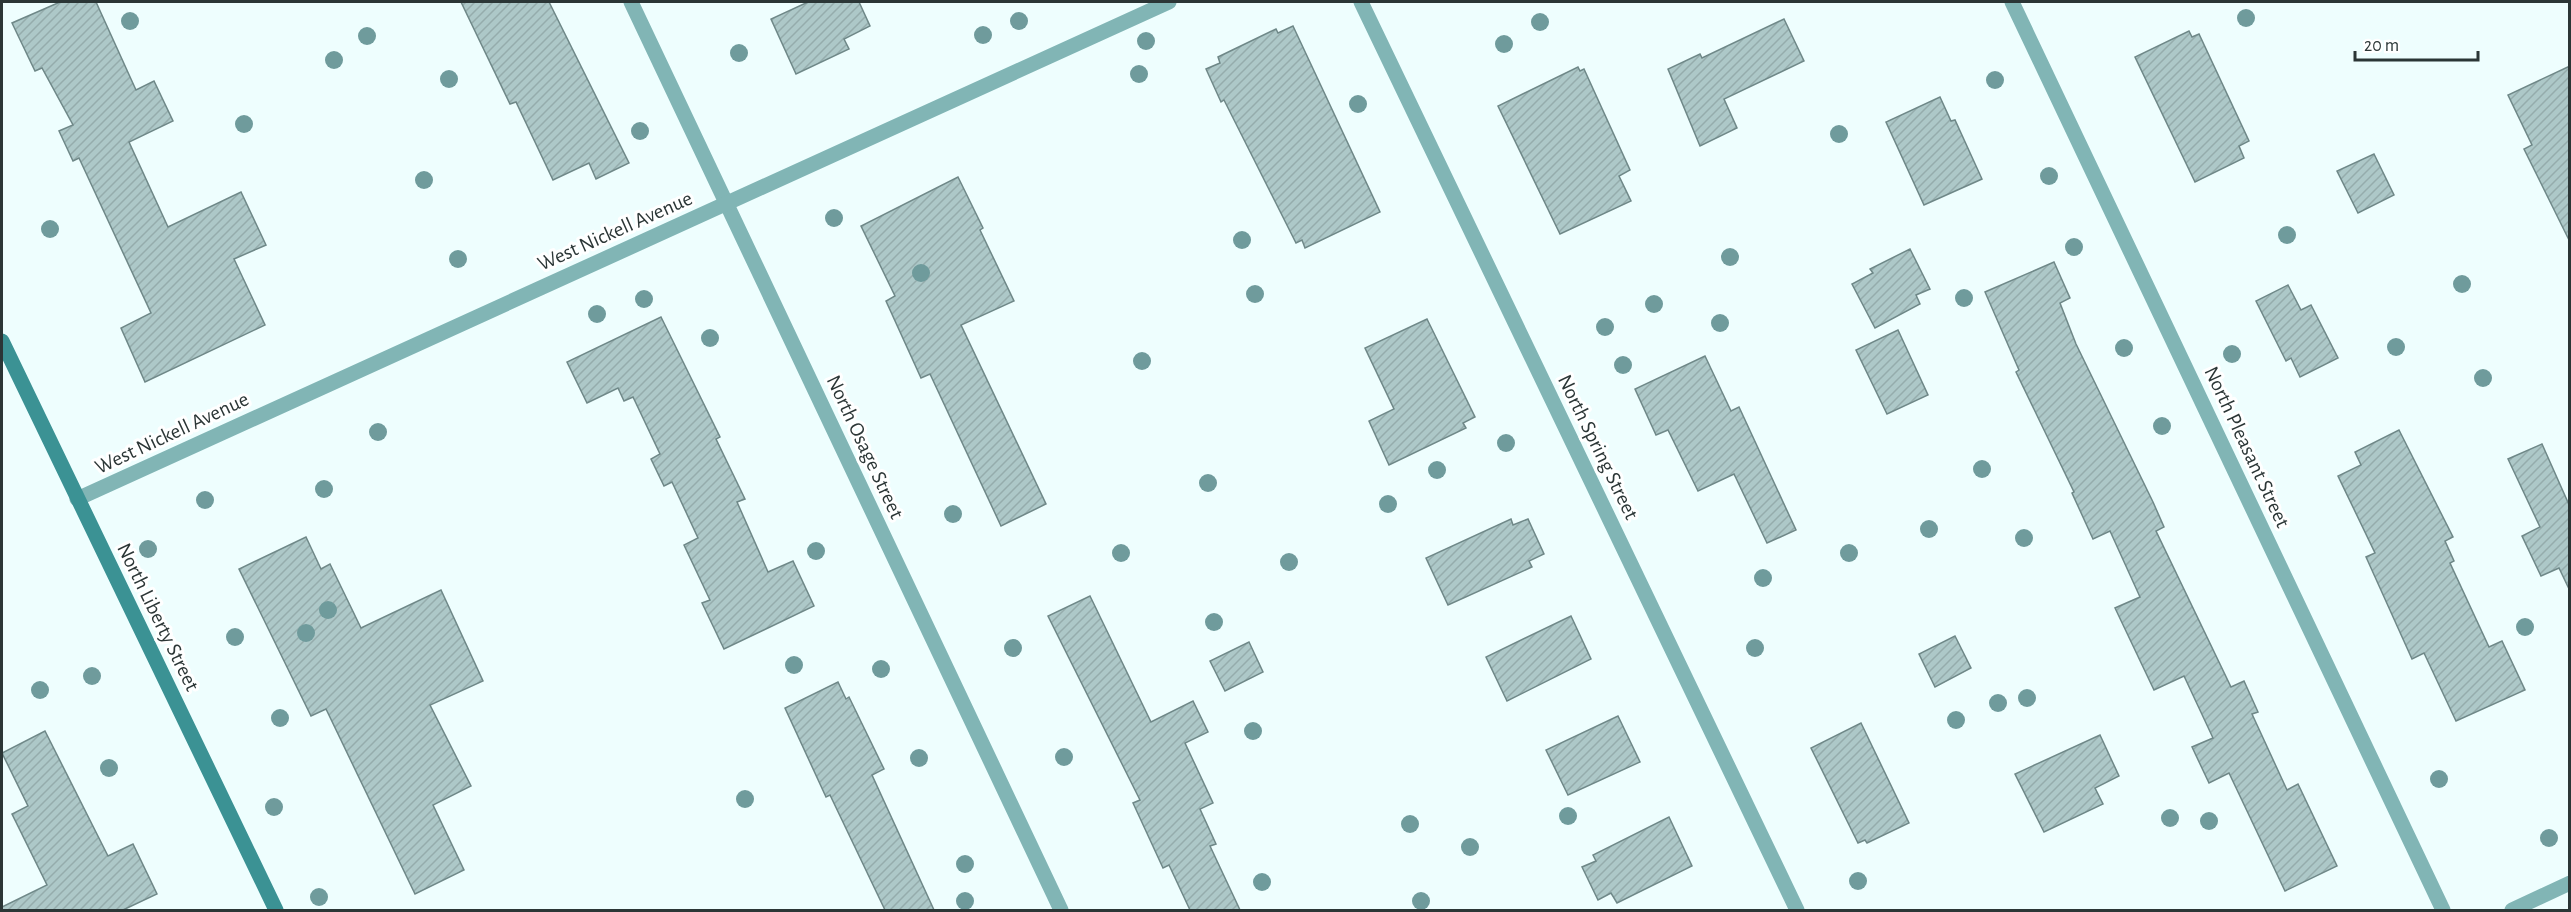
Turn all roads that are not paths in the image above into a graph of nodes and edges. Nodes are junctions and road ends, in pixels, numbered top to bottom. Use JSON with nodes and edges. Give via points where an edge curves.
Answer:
{"nodes":[{"id":1,"x":631,"y":2,"type":"edge"},
{"id":2,"x":1169,"y":2,"type":"edge"},
{"id":3,"x":1361,"y":2,"type":"edge"},
{"id":4,"x":2012,"y":2,"type":"edge"},
{"id":5,"x":726,"y":203,"type":"junction"},
{"id":6,"x":2,"y":341,"type":"edge"},
{"id":7,"x":77,"y":499,"type":"junction"},
{"id":8,"x":2570,"y":883,"type":"edge"},
{"id":9,"x":276,"y":910,"type":"edge"},
{"id":10,"x":1061,"y":910,"type":"edge"},
{"id":11,"x":1797,"y":910,"type":"edge"},
{"id":12,"x":2444,"y":910,"type":"edge"},
{"id":13,"x":2512,"y":910,"type":"edge"}],
"edges":[{"from":1,"to":5,"type":"street","name":"North Osage Street"},
{"from":2,"to":5,"type":"street","name":"West Nickell Avenue"},
{"from":3,"to":11,"type":"street","name":"North Spring Street"},
{"from":4,"to":12,"type":"street","name":"North Pleasant Street"},
{"from":5,"to":7,"type":"street","name":"West Nickell Avenue"},
{"from":5,"to":10,"type":"street","name":"North Osage Street"},
{"from":6,"to":7,"type":"main road","name":"North Liberty Street"},
{"from":7,"to":9,"type":"main road","name":"North Liberty Street"},
{"from":8,"to":13,"type":"street"}]}
